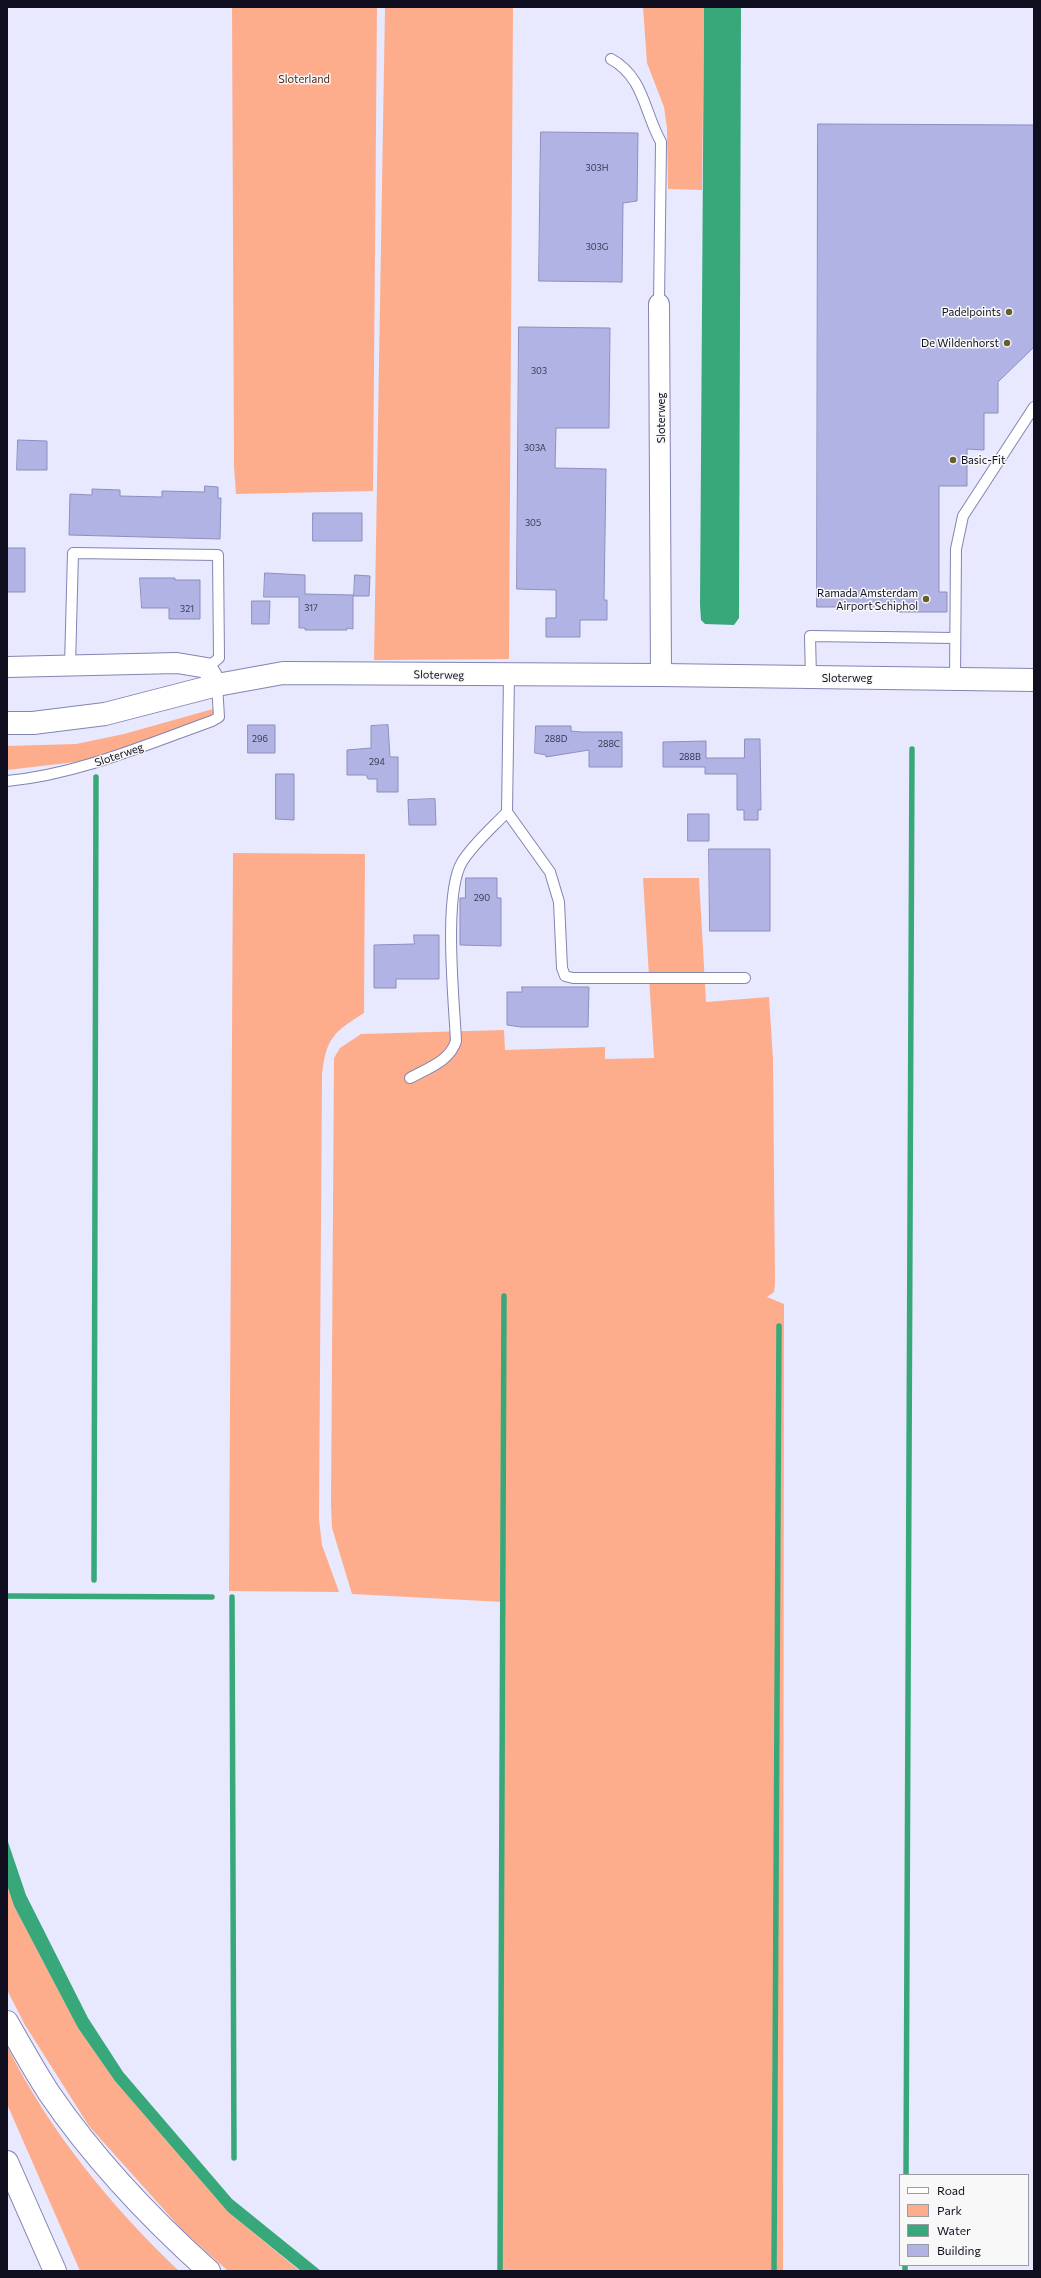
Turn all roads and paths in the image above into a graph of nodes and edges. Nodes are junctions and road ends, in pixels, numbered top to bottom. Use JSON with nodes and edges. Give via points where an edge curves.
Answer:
{"nodes":[{"id":1,"x":611,"y":59,"type":"dead end"},
{"id":2,"x":659,"y":304,"type":"joint"},
{"id":3,"x":1034,"y":406,"type":"edge"},
{"id":4,"x":955,"y":638,"type":"junction"},
{"id":5,"x":70,"y":665,"type":"junction"},
{"id":6,"x":7,"y":667,"type":"edge"},
{"id":7,"x":661,"y":675,"type":"junction"},
{"id":8,"x":509,"y":676,"type":"junction"},
{"id":9,"x":212,"y":677,"type":"junction"},
{"id":10,"x":810,"y":678,"type":"junction"},
{"id":11,"x":955,"y":679,"type":"junction"},
{"id":12,"x":1034,"y":680,"type":"edge"},
{"id":13,"x":7,"y":723,"type":"edge"},
{"id":14,"x":7,"y":782,"type":"edge"},
{"id":15,"x":507,"y":812,"type":"junction"},
{"id":16,"x":745,"y":978,"type":"dead end"},
{"id":17,"x":410,"y":1078,"type":"dead end"},
{"id":18,"x":7,"y":2022,"type":"edge"},
{"id":19,"x":7,"y":2162,"type":"edge"},
{"id":20,"x":56,"y":2271,"type":"edge"},
{"id":21,"x":209,"y":2271,"type":"edge"}],
"edges":[{"from":1,"to":2,"type":"lane","via":[[621,64],[635,79],[661,142]]},
{"from":2,"to":7,"type":"street","name":"Sloterweg"},
{"from":3,"to":4,"type":"lane","via":[[963,516],[956,549]]},
{"from":4,"to":10,"type":"lane","via":[[810,636]]},
{"from":4,"to":11,"type":"lane"},
{"from":5,"to":6,"type":"street","name":"Sloterweg"},
{"from":5,"to":9,"type":"street","name":"Sloterweg","via":[[177,663]]},
{"from":5,"to":9,"type":"lane","via":[[73,553],[218,555],[219,658]]},
{"from":7,"to":8,"type":"main road","name":"Sloterweg"},
{"from":7,"to":10,"type":"main road","name":"Sloterweg"},
{"from":8,"to":9,"type":"main road","name":"Sloterweg","via":[[283,674]]},
{"from":8,"to":15,"type":"lane"},
{"from":9,"to":13,"type":"main road","name":"Sloterweg","via":[[105,714],[33,723]]},
{"from":9,"to":14,"type":"lane","name":"Sloterweg","via":[[219,717],[212,721],[93,764],[42,778]]},
{"from":10,"to":11,"type":"main road","name":"Sloterweg"},
{"from":11,"to":12,"type":"main road","name":"Sloterweg"},
{"from":15,"to":16,"type":"lane","via":[[550,872],[559,902],[562,968],[565,976]]},
{"from":15,"to":17,"type":"lane","via":[[466,858],[455,882],[452,907],[456,1041],[453,1050],[446,1058]]},
{"from":18,"to":21,"type":"main road","via":[[49,2093],[99,2158],[161,2228]]},
{"from":19,"to":20,"type":"main road"}]}
